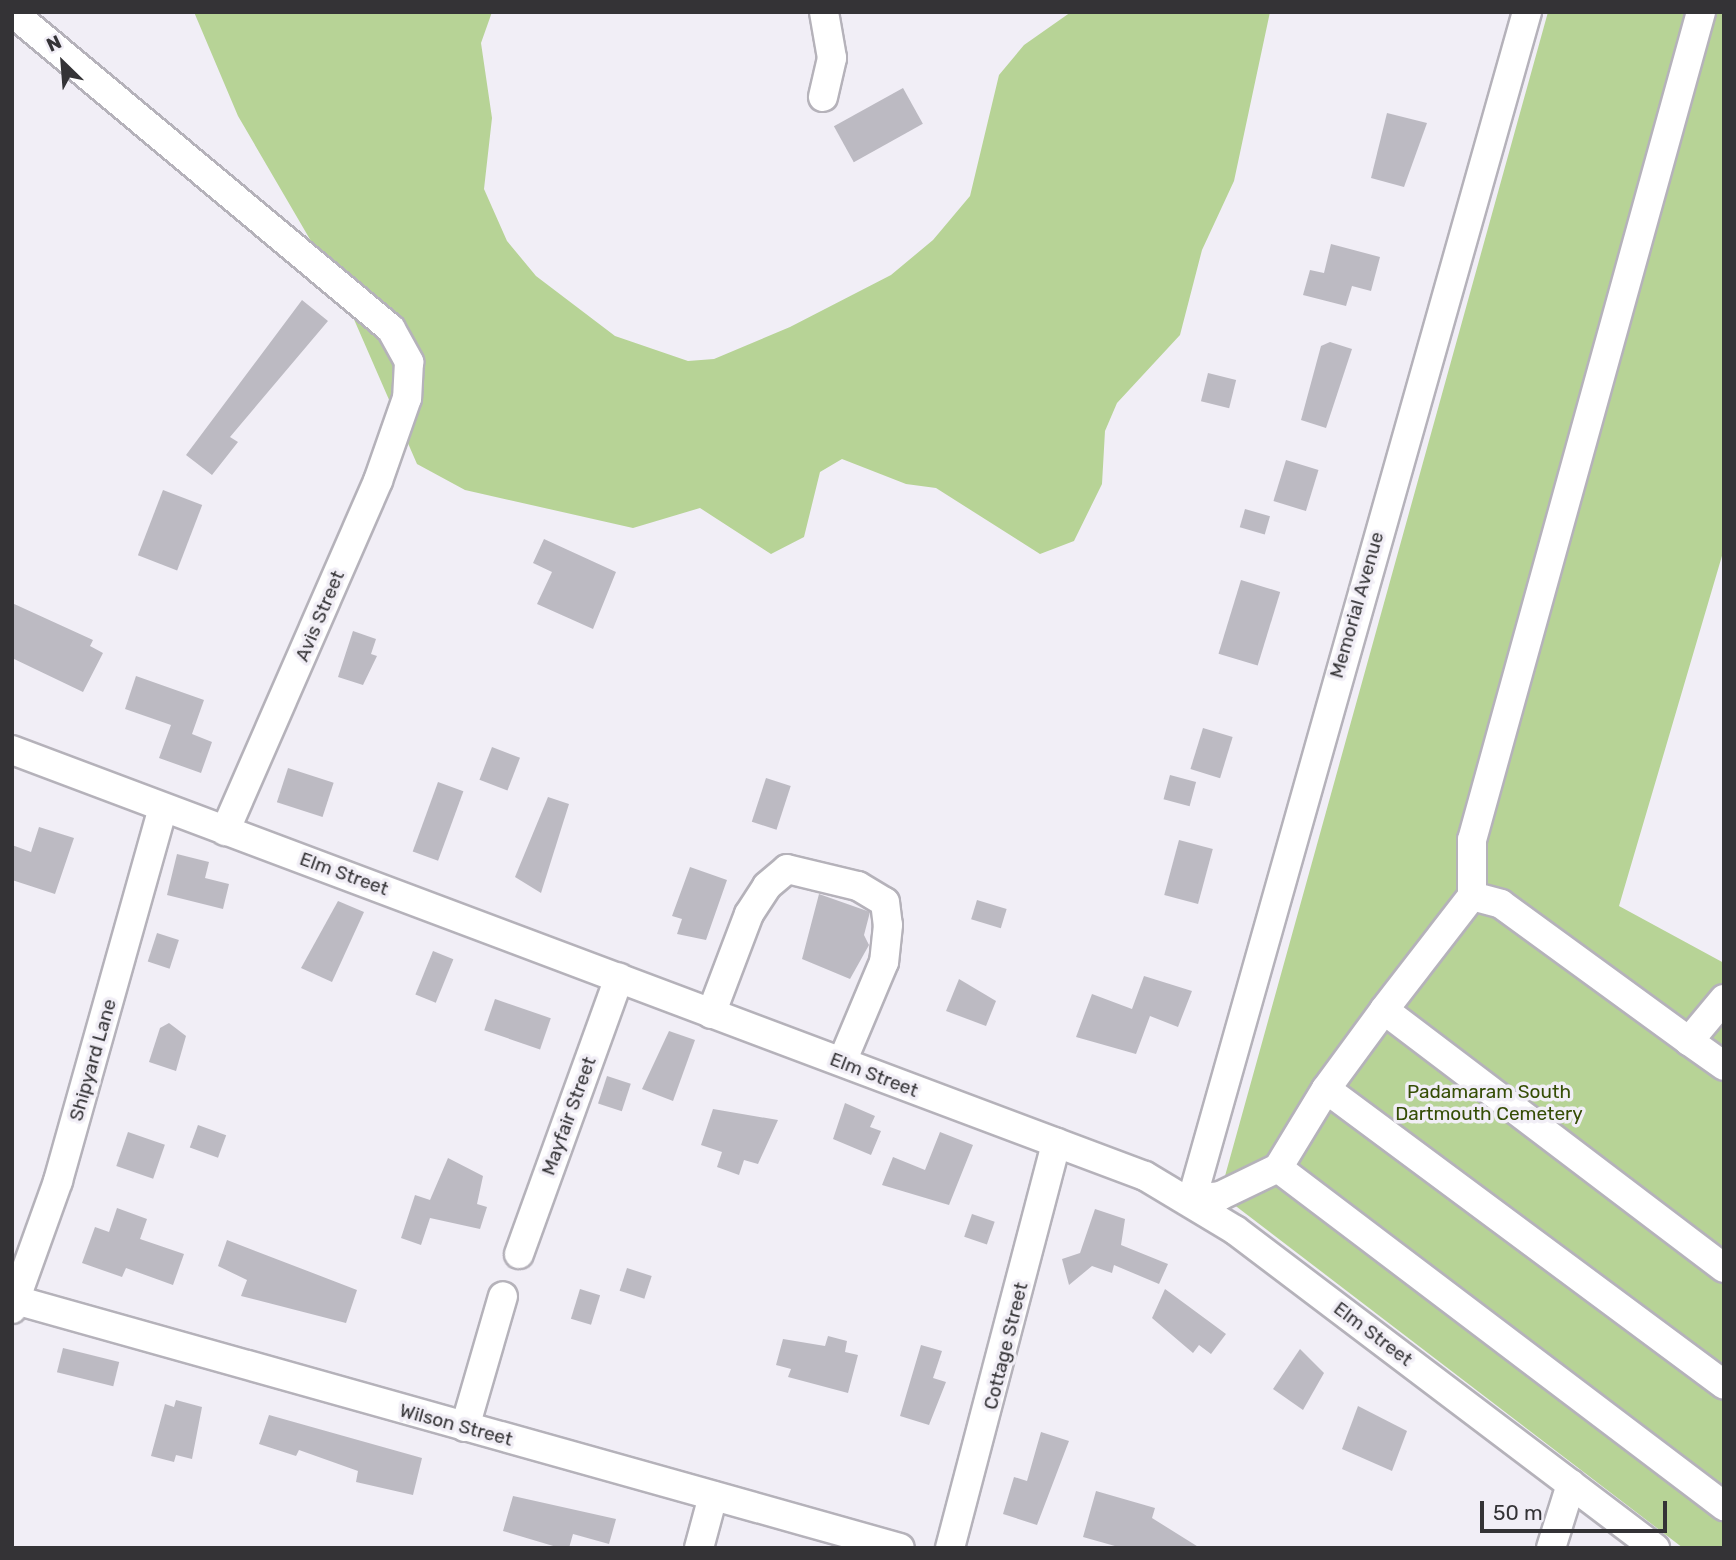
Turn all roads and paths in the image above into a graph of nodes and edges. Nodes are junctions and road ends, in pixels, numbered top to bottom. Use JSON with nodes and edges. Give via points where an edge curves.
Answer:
{"nodes":[{"id":1,"x":12,"y":12,"type":"edge"},
{"id":2,"x":824,"y":12,"type":"edge"},
{"id":3,"x":1527,"y":12,"type":"edge"},
{"id":4,"x":1701,"y":12,"type":"edge"},
{"id":5,"x":823,"y":97,"type":"dead end"},
{"id":6,"x":12,"y":750,"type":"edge"},
{"id":7,"x":163,"y":808,"type":"junction"},
{"id":8,"x":225,"y":831,"type":"junction"},
{"id":9,"x":1472,"y":896,"type":"junction"},
{"id":10,"x":619,"y":978,"type":"junction"},
{"id":11,"x":1724,"y":999,"type":"edge"},
{"id":12,"x":1384,"y":1010,"type":"junction"},
{"id":13,"x":711,"y":1014,"type":"junction"},
{"id":14,"x":1689,"y":1041,"type":"junction"},
{"id":15,"x":842,"y":1062,"type":"junction"},
{"id":16,"x":1724,"y":1066,"type":"edge"},
{"id":17,"x":1326,"y":1089,"type":"junction"},
{"id":18,"x":1056,"y":1143,"type":"junction"},
{"id":19,"x":1278,"y":1168,"type":"junction"},
{"id":20,"x":1192,"y":1199,"type":"junction"},
{"id":21,"x":519,"y":1254,"type":"dead end"},
{"id":22,"x":1724,"y":1268,"type":"edge"},
{"id":23,"x":503,"y":1296,"type":"dead end"},
{"id":24,"x":13,"y":1303,"type":"edge"},
{"id":25,"x":1724,"y":1385,"type":"edge"},
{"id":26,"x":465,"y":1427,"type":"junction"},
{"id":27,"x":1572,"y":1484,"type":"junction"},
{"id":28,"x":713,"y":1496,"type":"junction"},
{"id":29,"x":1724,"y":1506,"type":"edge"},
{"id":30,"x":699,"y":1548,"type":"edge"},
{"id":31,"x":900,"y":1548,"type":"edge"},
{"id":32,"x":950,"y":1548,"type":"edge"},
{"id":33,"x":1551,"y":1548,"type":"edge"},
{"id":34,"x":1655,"y":1548,"type":"edge"}],
"edges":[{"from":1,"to":8,"type":"street","name":"Avis Street","via":[[391,329],[409,362],[407,398],[378,481]]},
{"from":2,"to":5,"type":"street","via":[[832,58]]},
{"from":3,"to":20,"type":"street","name":"Memorial Avenue"},
{"from":4,"to":9,"type":"street","via":[[1472,840]]},
{"from":6,"to":7,"type":"street","name":"Elm Street"},
{"from":7,"to":8,"type":"street","name":"Elm Street"},
{"from":7,"to":24,"type":"street","name":"Shipyard Lane","via":[[80,1108]]},
{"from":8,"to":10,"type":"street","name":"Elm Street"},
{"from":9,"to":12,"type":"street"},
{"from":9,"to":14,"type":"street","via":[[1501,904]]},
{"from":10,"to":13,"type":"street","name":"Elm Street"},
{"from":10,"to":21,"type":"street","name":"Mayfair Street"},
{"from":11,"to":14,"type":"street"},
{"from":12,"to":17,"type":"street"},
{"from":12,"to":22,"type":"street"},
{"from":13,"to":15,"type":"street","name":"Elm Street"},
{"from":13,"to":15,"type":"street","via":[[749,914],[767,886],[787,869],[858,886],[885,902],[888,925],[884,962]]},
{"from":14,"to":16,"type":"street"},
{"from":15,"to":18,"type":"street","name":"Elm Street"},
{"from":17,"to":19,"type":"street"},
{"from":17,"to":25,"type":"street"},
{"from":18,"to":20,"type":"street","name":"Elm Street"},
{"from":18,"to":32,"type":"street","name":"Cottage Street"},
{"from":19,"to":20,"type":"street","via":[[1220,1196]]},
{"from":19,"to":29,"type":"street"},
{"from":20,"to":27,"type":"street","name":"Elm Street"},
{"from":23,"to":26,"type":"street"},
{"from":24,"to":26,"type":"street","name":"Wilson Street"},
{"from":26,"to":28,"type":"street","name":"Wilson Street"},
{"from":27,"to":33,"type":"street"},
{"from":27,"to":34,"type":"street","name":"Elm Street"},
{"from":28,"to":30,"type":"street"},
{"from":28,"to":31,"type":"street","name":"Wilson Street"}]}
